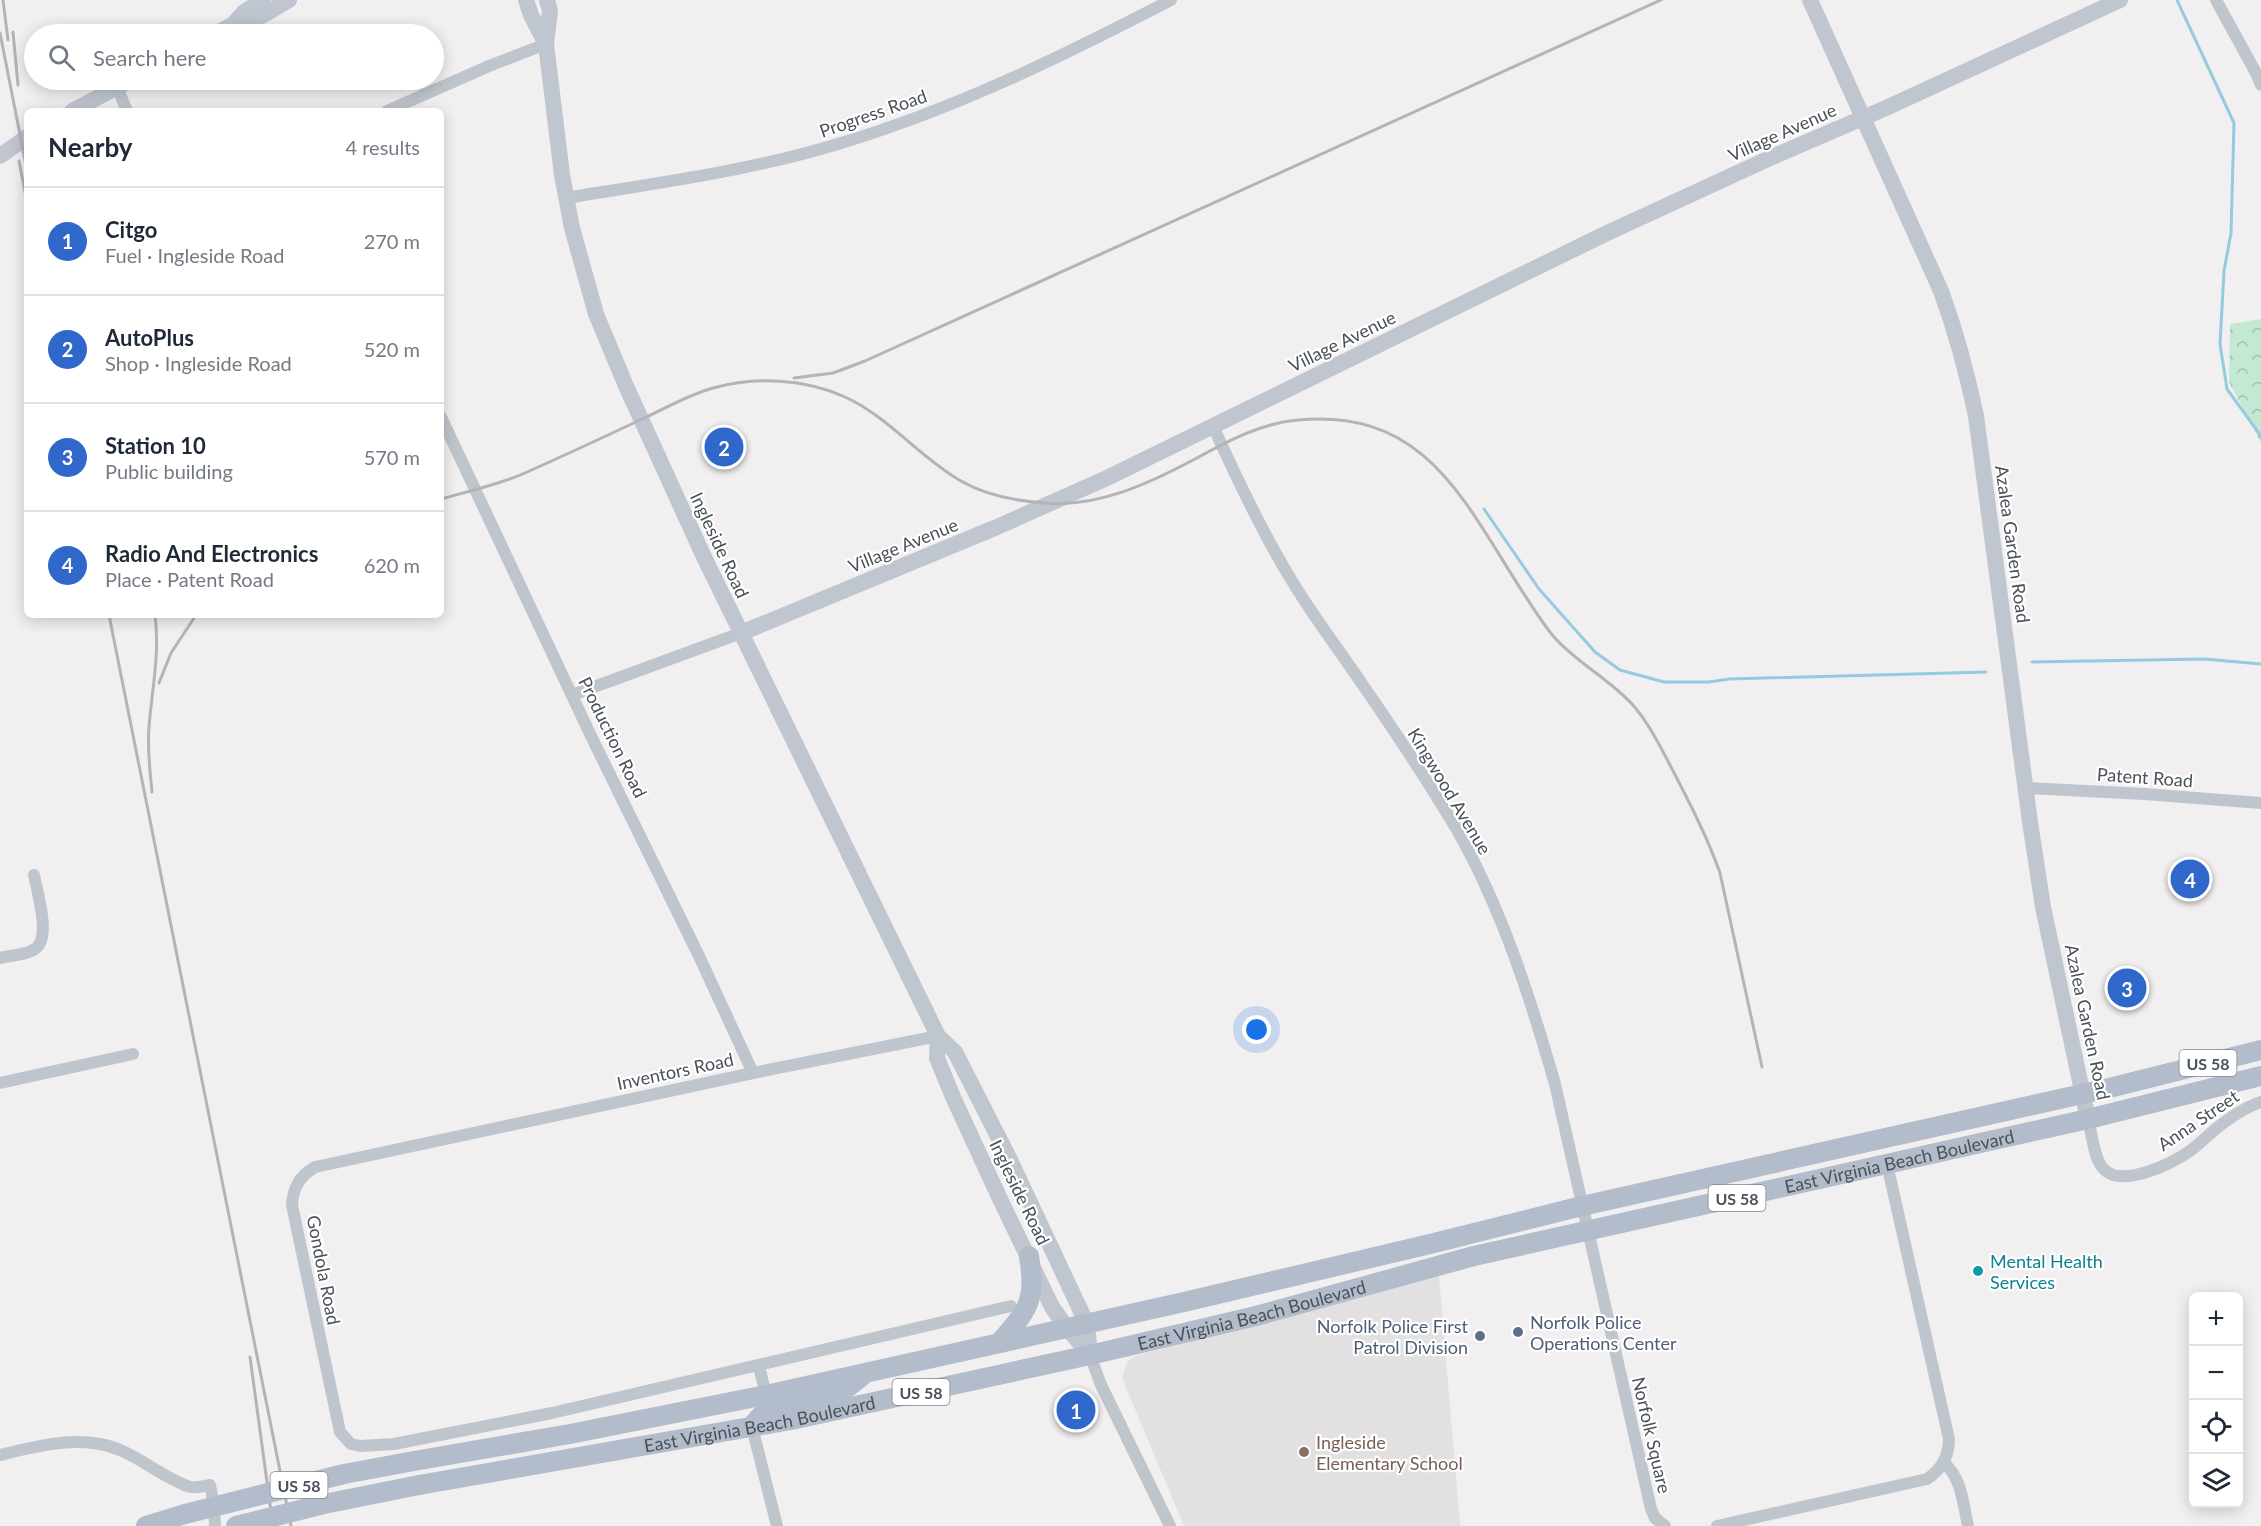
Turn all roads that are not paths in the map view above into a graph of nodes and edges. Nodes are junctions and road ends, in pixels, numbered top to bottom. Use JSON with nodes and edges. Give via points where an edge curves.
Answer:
{"nodes":[{"id":1,"x":262,"y":0,"type":"edge"},
{"id":2,"x":289,"y":0,"type":"edge"},
{"id":3,"x":526,"y":0,"type":"edge"},
{"id":4,"x":547,"y":0,"type":"edge"},
{"id":5,"x":1171,"y":0,"type":"edge"},
{"id":6,"x":1810,"y":0,"type":"edge"},
{"id":7,"x":2120,"y":0,"type":"edge"},
{"id":8,"x":2216,"y":0,"type":"edge"},
{"id":9,"x":233,"y":24,"type":"edge"},
{"id":10,"x":236,"y":24,"type":"edge"},
{"id":11,"x":546,"y":44,"type":"junction"},
{"id":12,"x":444,"y":85,"type":"edge"},
{"id":13,"x":2261,"y":86,"type":"edge"},
{"id":14,"x":111,"y":90,"type":"edge"},
{"id":15,"x":125,"y":90,"type":"edge"},
{"id":16,"x":433,"y":90,"type":"edge"},
{"id":17,"x":78,"y":108,"type":"edge"},
{"id":18,"x":127,"y":108,"type":"edge"},
{"id":19,"x":394,"y":108,"type":"edge"},
{"id":20,"x":1863,"y":118,"type":"junction"},
{"id":21,"x":24,"y":139,"type":"edge"},
{"id":22,"x":0,"y":156,"type":"edge"},
{"id":23,"x":566,"y":198,"type":"junction"},
{"id":24,"x":444,"y":423,"type":"edge"},
{"id":25,"x":1213,"y":426,"type":"junction"},
{"id":26,"x":741,"y":633,"type":"junction"},
{"id":27,"x":572,"y":695,"type":"junction"},
{"id":28,"x":2026,"y":788,"type":"junction"},
{"id":29,"x":2261,"y":803,"type":"edge"},
{"id":30,"x":34,"y":875,"type":"dead end"},
{"id":31,"x":0,"y":958,"type":"edge"},
{"id":32,"x":938,"y":1036,"type":"junction"},
{"id":33,"x":2261,"y":1050,"type":"edge"},
{"id":34,"x":133,"y":1054,"type":"dead end"},
{"id":35,"x":753,"y":1073,"type":"junction"},
{"id":36,"x":2158,"y":1076,"type":"junction"},
{"id":37,"x":2261,"y":1076,"type":"edge"},
{"id":38,"x":0,"y":1083,"type":"edge"},
{"id":39,"x":2083,"y":1094,"type":"junction"},
{"id":40,"x":2165,"y":1100,"type":"junction"},
{"id":41,"x":2261,"y":1102,"type":"edge"},
{"id":42,"x":2088,"y":1119,"type":"junction"},
{"id":43,"x":421,"y":1144,"type":"joint"},
{"id":44,"x":1887,"y":1164,"type":"junction"},
{"id":45,"x":1582,"y":1206,"type":"junction"},
{"id":46,"x":1587,"y":1231,"type":"junction"},
{"id":47,"x":1029,"y":1256,"type":"junction"},
{"id":48,"x":1011,"y":1306,"type":"dead end"},
{"id":49,"x":1087,"y":1324,"type":"junction"},
{"id":50,"x":1067,"y":1328,"type":"junction"},
{"id":51,"x":999,"y":1343,"type":"junction"},
{"id":52,"x":1090,"y":1355,"type":"junction"},
{"id":53,"x":759,"y":1365,"type":"junction"},
{"id":54,"x":866,"y":1373,"type":"junction"},
{"id":55,"x":766,"y":1395,"type":"junction"},
{"id":56,"x":718,"y":1406,"type":"junction"},
{"id":57,"x":752,"y":1427,"type":"junction"},
{"id":58,"x":376,"y":1446,"type":"junction"},
{"id":59,"x":0,"y":1455,"type":"edge"},
{"id":60,"x":1944,"y":1463,"type":"junction"},
{"id":61,"x":383,"y":1467,"type":"dead end"},
{"id":62,"x":1661,"y":1525,"type":"edge"},
{"id":63,"x":146,"y":1526,"type":"edge"},
{"id":64,"x":215,"y":1526,"type":"edge"},
{"id":65,"x":236,"y":1526,"type":"edge"},
{"id":66,"x":777,"y":1526,"type":"edge"},
{"id":67,"x":1170,"y":1526,"type":"edge"},
{"id":68,"x":1717,"y":1526,"type":"edge"},
{"id":69,"x":1968,"y":1526,"type":"edge"}],
"edges":[{"from":1,"to":9,"type":"street"},
{"from":2,"to":10,"type":"street","via":[[258,18]]},
{"from":3,"to":11,"type":"street","name":"Ingleside Road"},
{"from":4,"to":11,"type":"street","name":"Ingleside Road","via":[[550,11]]},
{"from":5,"to":23,"type":"street","name":"Progress Road","via":[[965,99],[852,140],[732,171]]},
{"from":6,"to":20,"type":"street","name":"Azalea Garden Road"},
{"from":7,"to":20,"type":"street","name":"Village Avenue"},
{"from":8,"to":13,"type":"street"},
{"from":11,"to":12,"type":"street"},
{"from":11,"to":23,"type":"street","name":"Ingleside Road"},
{"from":14,"to":17,"type":"street"},
{"from":15,"to":18,"type":"street"},
{"from":16,"to":19,"type":"street"},
{"from":20,"to":25,"type":"street","name":"Village Avenue","via":[[1605,234]]},
{"from":20,"to":28,"type":"street","name":"Azalea Garden Road","via":[[1941,291],[1967,372]]},
{"from":21,"to":22,"type":"street"},
{"from":23,"to":26,"type":"street","name":"Ingleside Road","via":[[585,279],[604,334]]},
{"from":24,"to":27,"type":"street","name":"Production Road"},
{"from":25,"to":26,"type":"street","name":"Village Avenue","via":[[997,527]]},
{"from":25,"to":45,"type":"street","name":"Kingwood Avenue","via":[[1289,577],[1457,831],[1488,894],[1513,951],[1539,1029]]},
{"from":26,"to":27,"type":"street","name":"Village Avenue"},
{"from":26,"to":32,"type":"street","name":"Ingleside Road"},
{"from":27,"to":35,"type":"street","name":"Production Road"},
{"from":28,"to":29,"type":"street","name":"Patent Road"},
{"from":28,"to":39,"type":"street","name":"Azalea Garden Road","via":[[2043,906]]},
{"from":30,"to":31,"type":"street","via":[[42,919],[41,941],[34,950]]},
{"from":32,"to":35,"type":"street","name":"Inventors Road"},
{"from":32,"to":47,"type":"street","name":"Ingleside Road","via":[[938,1058],[953,1097]]},
{"from":32,"to":49,"type":"street","name":"Ingleside Road","via":[[955,1052]]},
{"from":33,"to":36,"type":"main road","name":"East Virginia Beach Boulevard","number":"US 58"},
{"from":34,"to":38,"type":"street"},
{"from":35,"to":43,"type":"street","name":"Inventors Road"},
{"from":36,"to":39,"type":"main road","name":"East Virginia Beach Boulevard","number":"US 58"},
{"from":36,"to":40,"type":"main road"},
{"from":37,"to":40,"type":"main road","name":"East Virginia Beach Boulevard","number":"US 58"},
{"from":39,"to":42,"type":"street","name":"Azalea Garden Road"},
{"from":39,"to":45,"type":"main road","name":"East Virginia Beach Boulevard","number":"US 58"},
{"from":40,"to":42,"type":"main road","name":"East Virginia Beach Boulevard","number":"US 58"},
{"from":41,"to":42,"type":"street","name":"Anna Street","via":[[2226,1120],[2170,1163],[2120,1177],[2100,1165]]},
{"from":42,"to":44,"type":"main road","name":"East Virginia Beach Boulevard","number":"US 58"},
{"from":43,"to":58,"type":"street","name":"Gondola Road","via":[[315,1167],[299,1180],[293,1196],[303,1263],[340,1432],[351,1444]]},
{"from":44,"to":46,"type":"main road","name":"East Virginia Beach Boulevard","number":"US 58"},
{"from":44,"to":60,"type":"street","via":[[1949,1439]]},
{"from":45,"to":46,"type":"street","name":"Norfolk Square"},
{"from":45,"to":49,"type":"main road","name":"East Virginia Beach Boulevard","number":"US 58"},
{"from":46,"to":52,"type":"main road","name":"East Virginia Beach Boulevard","number":"US 58","via":[[1474,1256],[1256,1316]]},
{"from":46,"to":62,"type":"street","name":"Norfolk Square","via":[[1647,1496]]},
{"from":47,"to":50,"type":"street","name":"Ingleside Road","via":[[1052,1307]]},
{"from":47,"to":51,"type":"main road","via":[[1031,1297],[1021,1319]]},
{"from":48,"to":53,"type":"street"},
{"from":49,"to":50,"type":"main road","name":"East Virginia Beach Boulevard","number":"US 58"},
{"from":49,"to":52,"type":"street","name":"Ingleside Road"},
{"from":50,"to":51,"type":"main road","name":"East Virginia Beach Boulevard","number":"US 58"},
{"from":50,"to":52,"type":"street","name":"Ingleside Road"},
{"from":51,"to":54,"type":"main road","name":"East Virginia Beach Boulevard","number":"US 58"},
{"from":52,"to":57,"type":"main road","name":"East Virginia Beach Boulevard","number":"US 58"},
{"from":52,"to":67,"type":"street","name":"Ingleside Road"},
{"from":53,"to":55,"type":"street","name":"East Virginia Beach Boulevard"},
{"from":53,"to":58,"type":"street","via":[[552,1413]]},
{"from":54,"to":55,"type":"main road","name":"East Virginia Beach Boulevard","number":"US 58"},
{"from":54,"to":57,"type":"main road","via":[[832,1397],[770,1409]]},
{"from":55,"to":56,"type":"main road","name":"East Virginia Beach Boulevard","number":"US 58"},
{"from":56,"to":57,"type":"main road"},
{"from":56,"to":63,"type":"main road","name":"East Virginia Beach Boulevard","number":"US 58","bridge":true,"via":[[344,1474]]},
{"from":57,"to":65,"type":"main road","name":"East Virginia Beach Boulevard","number":"US 58","bridge":true,"via":[[419,1485]]},
{"from":57,"to":66,"type":"street"},
{"from":58,"to":61,"type":"street"},
{"from":59,"to":64,"type":"street","via":[[81,1442],[120,1450],[188,1487],[210,1485]]},
{"from":60,"to":68,"type":"street","via":[[1927,1479]]},
{"from":60,"to":69,"type":"street","via":[[1958,1483]]}]}
